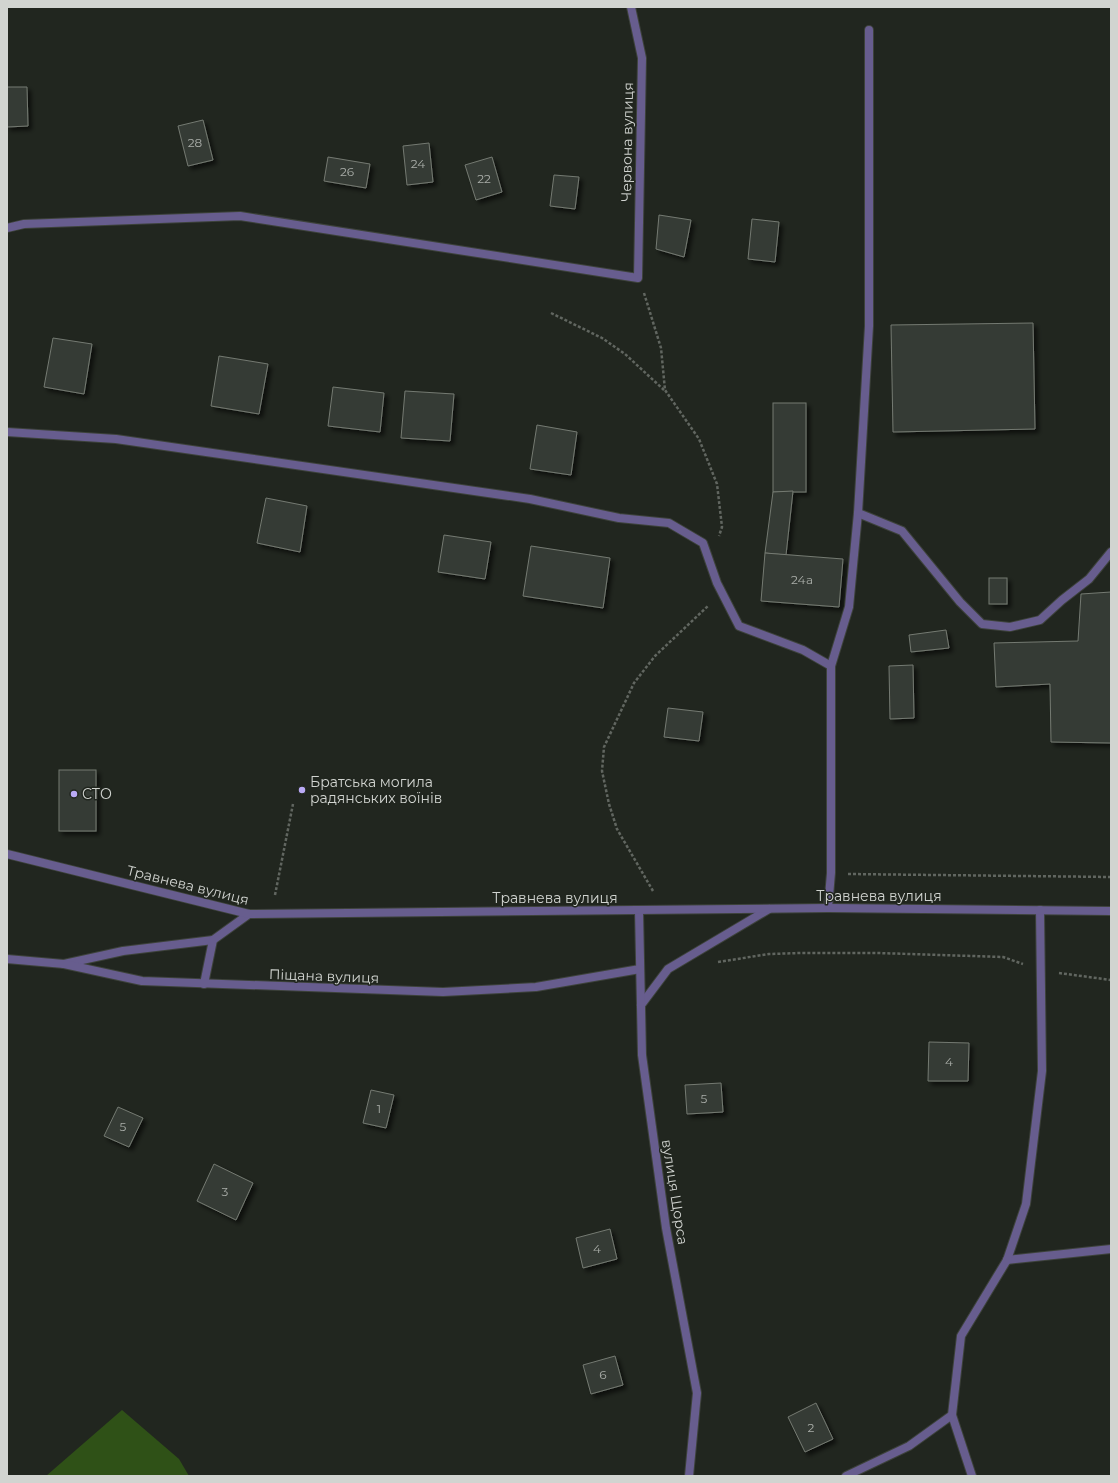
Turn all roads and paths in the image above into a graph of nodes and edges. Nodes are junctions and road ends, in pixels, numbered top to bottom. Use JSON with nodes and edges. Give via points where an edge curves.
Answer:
{"nodes":[{"id":1,"x":631,"y":7,"type":"edge"},
{"id":2,"x":869,"y":30,"type":"dead end"},
{"id":3,"x":7,"y":228,"type":"edge"},
{"id":4,"x":638,"y":278,"type":"junction"},
{"id":5,"x":551,"y":313,"type":"dead end"},
{"id":6,"x":665,"y":390,"type":"junction"},
{"id":7,"x":7,"y":432,"type":"edge"},
{"id":8,"x":858,"y":513,"type":"junction"},
{"id":9,"x":1111,"y":552,"type":"edge"},
{"id":10,"x":711,"y":566,"type":"junction"},
{"id":11,"x":717,"y":583,"type":"junction"},
{"id":12,"x":831,"y":666,"type":"junction"},
{"id":13,"x":293,"y":804,"type":"dead end"},
{"id":14,"x":7,"y":854,"type":"edge"},
{"id":15,"x":831,"y":873,"type":"junction"},
{"id":16,"x":1111,"y":877,"type":"edge"},
{"id":17,"x":275,"y":895,"type":"dead end"},
{"id":18,"x":828,"y":908,"type":"junction"},
{"id":19,"x":769,"y":909,"type":"junction"},
{"id":20,"x":639,"y":910,"type":"junction"},
{"id":21,"x":665,"y":910,"type":"junction"},
{"id":22,"x":1040,"y":910,"type":"junction"},
{"id":23,"x":1111,"y":911,"type":"edge"},
{"id":24,"x":249,"y":914,"type":"junction"},
{"id":25,"x":213,"y":940,"type":"junction"},
{"id":26,"x":7,"y":959,"type":"edge"},
{"id":27,"x":711,"y":963,"type":"dead end"},
{"id":28,"x":64,"y":964,"type":"junction"},
{"id":29,"x":640,"y":969,"type":"junction"},
{"id":30,"x":1040,"y":970,"type":"junction"},
{"id":31,"x":1111,"y":980,"type":"edge"},
{"id":32,"x":204,"y":984,"type":"junction"},
{"id":33,"x":641,"y":1004,"type":"junction"},
{"id":34,"x":1111,"y":1249,"type":"edge"},
{"id":35,"x":1007,"y":1260,"type":"junction"},
{"id":36,"x":952,"y":1415,"type":"junction"},
{"id":37,"x":688,"y":1476,"type":"edge"},
{"id":38,"x":846,"y":1476,"type":"edge"},
{"id":39,"x":972,"y":1476,"type":"edge"}],
"edges":[{"from":1,"to":4,"type":"street","name":"Червона вулиця","via":[[642,58]]},
{"from":2,"to":8,"type":"street","via":[[869,326]]},
{"from":3,"to":4,"type":"street","via":[[24,224],[240,216]]},
{"from":4,"to":6,"type":"path","via":[[661,348]]},
{"from":5,"to":6,"type":"path","via":[[602,338],[625,354]]},
{"from":6,"to":10,"type":"path","via":[[699,439],[718,484],[722,527]]},
{"from":7,"to":10,"type":"street","via":[[116,439],[530,499],[619,518],[669,523],[703,544]]},
{"from":8,"to":9,"type":"street","via":[[902,531],[960,602],[982,624],[1010,627],[1040,620],[1089,579]]},
{"from":8,"to":12,"type":"street","via":[[849,607]]},
{"from":10,"to":11,"type":"street"},
{"from":11,"to":12,"type":"street","via":[[739,626],[803,650]]},
{"from":11,"to":21,"type":"path","via":[[711,603],[655,656],[634,683],[604,747],[602,771],[617,829],[634,856],[643,877]]},
{"from":12,"to":15,"type":"street"},
{"from":13,"to":17,"type":"path"},
{"from":14,"to":24,"type":"street","name":"Травнева вулиця"},
{"from":15,"to":16,"type":"path"},
{"from":15,"to":18,"type":"street"},
{"from":18,"to":19,"type":"street","name":"Травнева вулиця"},
{"from":18,"to":22,"type":"street","name":"Травнева вулиця"},
{"from":19,"to":21,"type":"street","name":"Травнева вулиця"},
{"from":19,"to":33,"type":"street","via":[[668,969]]},
{"from":20,"to":21,"type":"street","name":"Травнева вулиця"},
{"from":20,"to":24,"type":"street","name":"Травнева вулиця"},
{"from":20,"to":29,"type":"street","name":"вулиця Щорса"},
{"from":22,"to":23,"type":"street","name":"Травнева вулиця"},
{"from":22,"to":30,"type":"street"},
{"from":24,"to":25,"type":"street"},
{"from":25,"to":28,"type":"street","via":[[123,951]]},
{"from":25,"to":32,"type":"street"},
{"from":26,"to":28,"type":"street","name":"Піщана вулиця"},
{"from":27,"to":30,"type":"path","via":[[769,954],[945,954],[1004,957]]},
{"from":28,"to":32,"type":"street","name":"Піщана вулиця","via":[[142,981]]},
{"from":29,"to":32,"type":"street","name":"Піщана вулиця","via":[[536,987],[443,992]]},
{"from":29,"to":33,"type":"street","name":"вулиця Щорса"},
{"from":30,"to":31,"type":"path"},
{"from":30,"to":35,"type":"street","via":[[1042,1071],[1026,1204]]},
{"from":33,"to":37,"type":"street","name":"вулиця Щорса","via":[[642,1055],[666,1228],[697,1393]]},
{"from":34,"to":35,"type":"street"},
{"from":35,"to":36,"type":"street","via":[[961,1336]]},
{"from":36,"to":38,"type":"street","via":[[909,1446]]},
{"from":36,"to":39,"type":"street"}]}
